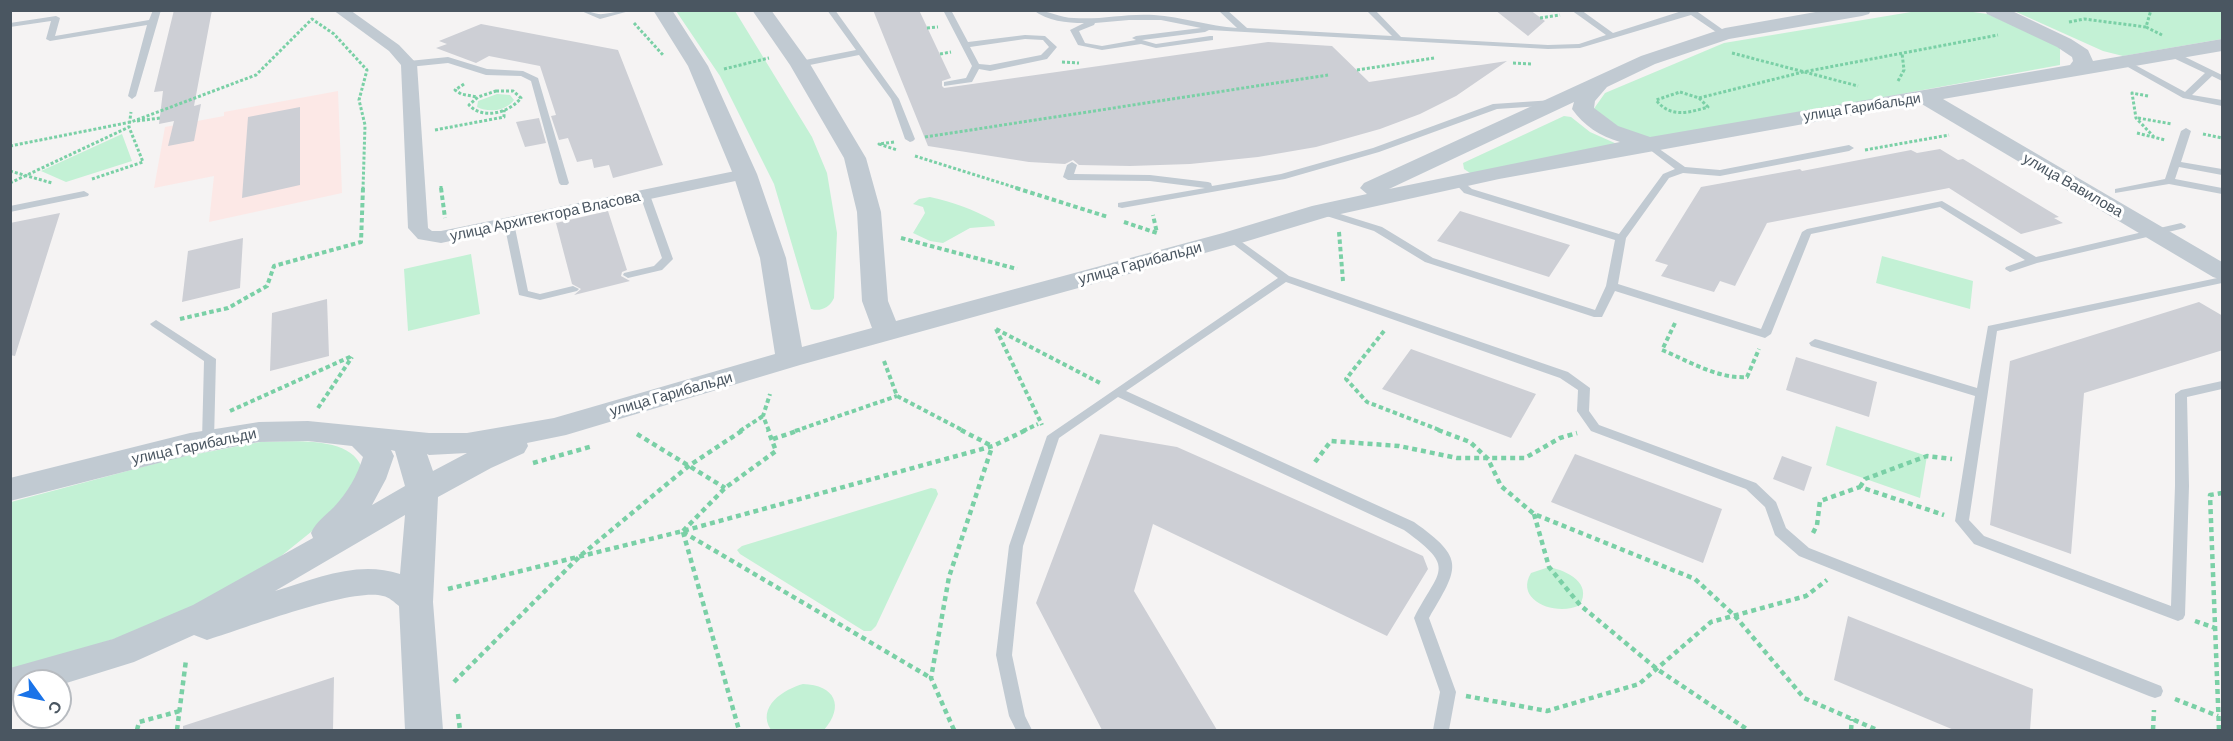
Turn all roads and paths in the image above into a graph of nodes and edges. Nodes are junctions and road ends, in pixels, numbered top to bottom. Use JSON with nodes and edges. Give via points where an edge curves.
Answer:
{"nodes":[{"id":1,"x":157,"y":10,"type":"edge"},
{"id":2,"x":340,"y":10,"type":"edge"},
{"id":3,"x":583,"y":10,"type":"edge"},
{"id":4,"x":629,"y":10,"type":"edge"},
{"id":5,"x":662,"y":10,"type":"edge"},
{"id":6,"x":761,"y":10,"type":"edge"},
{"id":7,"x":831,"y":10,"type":"edge"},
{"id":8,"x":947,"y":10,"type":"edge"},
{"id":9,"x":1037,"y":10,"type":"edge"},
{"id":10,"x":1222,"y":10,"type":"edge"},
{"id":11,"x":1370,"y":10,"type":"edge"},
{"id":12,"x":1575,"y":10,"type":"edge"},
{"id":13,"x":1862,"y":10,"type":"edge"},
{"id":14,"x":1994,"y":10,"type":"edge"},
{"id":15,"x":2151,"y":10,"type":"edge"},
{"id":16,"x":1690,"y":11,"type":"edge"},
{"id":17,"x":57,"y":14,"type":"edge"},
{"id":18,"x":1095,"y":21,"type":"junction"},
{"id":19,"x":152,"y":22,"type":"junction"},
{"id":20,"x":2062,"y":23,"type":"dead end"},
{"id":21,"x":10,"y":25,"type":"edge"},
{"id":22,"x":1215,"y":29,"type":"junction"},
{"id":23,"x":1244,"y":30,"type":"junction"},
{"id":24,"x":2003,"y":34,"type":"dead end"},
{"id":25,"x":1612,"y":36,"type":"junction"},
{"id":26,"x":1397,"y":37,"type":"junction"},
{"id":27,"x":1210,"y":38,"type":"dead end"},
{"id":28,"x":1127,"y":39,"type":"dead end"},
{"id":29,"x":783,"y":41,"type":"junction"},
{"id":30,"x":1724,"y":43,"type":"junction"},
{"id":31,"x":965,"y":45,"type":"junction"},
{"id":32,"x":2223,"y":45,"type":"edge"},
{"id":33,"x":861,"y":52,"type":"junction"},
{"id":34,"x":1902,"y":53,"type":"junction"},
{"id":35,"x":2172,"y":54,"type":"junction"},
{"id":36,"x":1436,"y":58,"type":"dead end"},
{"id":37,"x":1504,"y":61,"type":"dead end"},
{"id":38,"x":2123,"y":62,"type":"junction"},
{"id":39,"x":1534,"y":63,"type":"dead end"},
{"id":40,"x":409,"y":64,"type":"junction"},
{"id":41,"x":800,"y":64,"type":"junction"},
{"id":42,"x":976,"y":66,"type":"junction"},
{"id":43,"x":1357,"y":70,"type":"dead end"},
{"id":44,"x":2076,"y":71,"type":"junction"},
{"id":45,"x":700,"y":72,"type":"junction"},
{"id":46,"x":1803,"y":72,"type":"junction"},
{"id":47,"x":2211,"y":72,"type":"junction"},
{"id":48,"x":1328,"y":75,"type":"dead end"},
{"id":49,"x":2223,"y":78,"type":"edge"},
{"id":50,"x":464,"y":84,"type":"dead end"},
{"id":51,"x":947,"y":84,"type":"dead end"},
{"id":52,"x":1598,"y":85,"type":"junction"},
{"id":53,"x":1858,"y":86,"type":"dead end"},
{"id":54,"x":1895,"y":86,"type":"dead end"},
{"id":55,"x":906,"y":92,"type":"dead end"},
{"id":56,"x":1949,"y":93,"type":"junction"},
{"id":57,"x":892,"y":94,"type":"junction"},
{"id":58,"x":132,"y":96,"type":"dead end"},
{"id":59,"x":2186,"y":96,"type":"junction"},
{"id":60,"x":478,"y":97,"type":"junction"},
{"id":61,"x":1924,"y":97,"type":"junction"},
{"id":62,"x":2154,"y":97,"type":"dead end"},
{"id":63,"x":1699,"y":98,"type":"junction"},
{"id":64,"x":1557,"y":103,"type":"junction"},
{"id":65,"x":2223,"y":103,"type":"edge"},
{"id":66,"x":504,"y":110,"type":"junction"},
{"id":67,"x":160,"y":118,"type":"dead end"},
{"id":68,"x":2136,"y":118,"type":"junction"},
{"id":69,"x":130,"y":122,"type":"junction"},
{"id":70,"x":2175,"y":125,"type":"dead end"},
{"id":71,"x":129,"y":127,"type":"junction"},
{"id":72,"x":2186,"y":131,"type":"dead end"},
{"id":73,"x":2137,"y":133,"type":"dead end"},
{"id":74,"x":1954,"y":134,"type":"dead end"},
{"id":75,"x":2154,"y":137,"type":"junction"},
{"id":76,"x":910,"y":139,"type":"junction"},
{"id":77,"x":435,"y":140,"type":"dead end"},
{"id":78,"x":1648,"y":144,"type":"junction"},
{"id":79,"x":2182,"y":144,"type":"junction"},
{"id":80,"x":10,"y":146,"type":"edge"},
{"id":81,"x":1849,"y":148,"type":"joint"},
{"id":82,"x":901,"y":151,"type":"dead end"},
{"id":83,"x":912,"y":155,"type":"dead end"},
{"id":84,"x":2176,"y":164,"type":"junction"},
{"id":85,"x":1072,"y":165,"type":"dead end"},
{"id":86,"x":1682,"y":170,"type":"junction"},
{"id":87,"x":10,"y":171,"type":"edge"},
{"id":88,"x":2223,"y":172,"type":"edge"},
{"id":89,"x":745,"y":174,"type":"junction"},
{"id":90,"x":27,"y":175,"type":"junction"},
{"id":91,"x":1458,"y":181,"type":"junction"},
{"id":92,"x":2169,"y":181,"type":"junction"},
{"id":93,"x":10,"y":183,"type":"edge"},
{"id":94,"x":441,"y":183,"type":"dead end"},
{"id":95,"x":564,"y":183,"type":"dead end"},
{"id":96,"x":1221,"y":186,"type":"junction"},
{"id":97,"x":66,"y":188,"type":"junction"},
{"id":98,"x":2119,"y":190,"type":"junction"},
{"id":99,"x":2223,"y":191,"type":"edge"},
{"id":100,"x":84,"y":194,"type":"joint"},
{"id":101,"x":645,"y":195,"type":"junction"},
{"id":102,"x":1122,"y":205,"type":"dead end"},
{"id":103,"x":10,"y":208,"type":"edge"},
{"id":104,"x":1321,"y":211,"type":"junction"},
{"id":105,"x":1112,"y":218,"type":"dead end"},
{"id":106,"x":1123,"y":222,"type":"dead end"},
{"id":107,"x":509,"y":223,"type":"junction"},
{"id":108,"x":446,"y":225,"type":"dead end"},
{"id":109,"x":2181,"y":226,"type":"junction"},
{"id":110,"x":1339,"y":231,"type":"dead end"},
{"id":111,"x":1157,"y":232,"type":"dead end"},
{"id":112,"x":2154,"y":232,"type":"junction"},
{"id":113,"x":901,"y":238,"type":"dead end"},
{"id":114,"x":1233,"y":238,"type":"junction"},
{"id":115,"x":1622,"y":238,"type":"junction"},
{"id":116,"x":2223,"y":250,"type":"edge"},
{"id":117,"x":2034,"y":261,"type":"junction"},
{"id":118,"x":1017,"y":269,"type":"dead end"},
{"id":119,"x":2010,"y":269,"type":"dead end"},
{"id":120,"x":2223,"y":272,"type":"edge"},
{"id":121,"x":628,"y":275,"type":"dead end"},
{"id":122,"x":1285,"y":279,"type":"junction"},
{"id":123,"x":2223,"y":280,"type":"edge"},
{"id":124,"x":1612,"y":286,"type":"junction"},
{"id":125,"x":573,"y":289,"type":"dead end"},
{"id":126,"x":1345,"y":299,"type":"junction"},
{"id":127,"x":1682,"y":309,"type":"junction"},
{"id":128,"x":1395,"y":316,"type":"junction"},
{"id":129,"x":156,"y":324,"type":"joint"},
{"id":130,"x":887,"y":332,"type":"junction"},
{"id":131,"x":1765,"y":334,"type":"junction"},
{"id":132,"x":1815,"y":343,"type":"dead end"},
{"id":133,"x":790,"y":359,"type":"junction"},
{"id":134,"x":885,"y":361,"type":"dead end"},
{"id":135,"x":2223,"y":385,"type":"edge"},
{"id":136,"x":1117,"y":392,"type":"junction"},
{"id":137,"x":770,"y":394,"type":"dead end"},
{"id":138,"x":1982,"y":394,"type":"junction"},
{"id":139,"x":897,"y":396,"type":"junction"},
{"id":140,"x":315,"y":412,"type":"dead end"},
{"id":141,"x":763,"y":416,"type":"junction"},
{"id":142,"x":1040,"y":423,"type":"dead end"},
{"id":143,"x":555,"y":428,"type":"junction"},
{"id":144,"x":1595,"y":428,"type":"junction"},
{"id":145,"x":209,"y":430,"type":"junction"},
{"id":146,"x":637,"y":434,"type":"dead end"},
{"id":147,"x":356,"y":435,"type":"junction"},
{"id":148,"x":772,"y":439,"type":"junction"},
{"id":149,"x":405,"y":441,"type":"junction"},
{"id":150,"x":593,"y":446,"type":"dead end"},
{"id":151,"x":993,"y":446,"type":"junction"},
{"id":152,"x":1942,"y":458,"type":"dead end"},
{"id":153,"x":1488,"y":459,"type":"junction"},
{"id":154,"x":529,"y":465,"type":"dead end"},
{"id":155,"x":690,"y":465,"type":"junction"},
{"id":156,"x":1302,"y":478,"type":"junction"},
{"id":157,"x":1860,"y":487,"type":"junction"},
{"id":158,"x":725,"y":488,"type":"junction"},
{"id":159,"x":10,"y":490,"type":"edge"},
{"id":160,"x":422,"y":490,"type":"junction"},
{"id":161,"x":2223,"y":493,"type":"edge"},
{"id":162,"x":1534,"y":514,"type":"junction"},
{"id":163,"x":1962,"y":520,"type":"junction"},
{"id":164,"x":683,"y":531,"type":"junction"},
{"id":165,"x":1804,"y":552,"type":"junction"},
{"id":166,"x":580,"y":556,"type":"junction"},
{"id":167,"x":291,"y":564,"type":"junction"},
{"id":168,"x":1843,"y":568,"type":"junction"},
{"id":169,"x":432,"y":596,"type":"junction"},
{"id":170,"x":1735,"y":616,"type":"junction"},
{"id":171,"x":121,"y":652,"type":"junction"},
{"id":172,"x":186,"y":660,"type":"dead end"},
{"id":173,"x":1657,"y":669,"type":"junction"},
{"id":174,"x":931,"y":678,"type":"junction"},
{"id":175,"x":454,"y":682,"type":"dead end"},
{"id":176,"x":10,"y":684,"type":"edge"},
{"id":177,"x":2155,"y":691,"type":"joint"},
{"id":178,"x":1448,"y":693,"type":"junction"},
{"id":179,"x":180,"y":711,"type":"junction"},
{"id":180,"x":2218,"y":716,"type":"junction"},
{"id":181,"x":1852,"y":719,"type":"junction"},
{"id":182,"x":137,"y":730,"type":"edge"},
{"id":183,"x":177,"y":730,"type":"edge"},
{"id":184,"x":424,"y":730,"type":"edge"},
{"id":185,"x":739,"y":730,"type":"edge"},
{"id":186,"x":954,"y":730,"type":"edge"},
{"id":187,"x":1024,"y":730,"type":"edge"},
{"id":188,"x":1441,"y":730,"type":"edge"},
{"id":189,"x":1748,"y":730,"type":"edge"},
{"id":190,"x":1851,"y":730,"type":"edge"},
{"id":191,"x":1877,"y":730,"type":"edge"},
{"id":192,"x":2219,"y":730,"type":"edge"}],
"edges":[{"from":1,"to":19,"type":"lane"},
{"from":2,"to":40,"type":"street","via":[[394,48]]},
{"from":3,"to":4,"type":"lane","via":[[600,17]]},
{"from":5,"to":45,"type":"street"},
{"from":6,"to":29,"type":"street"},
{"from":7,"to":33,"type":"lane"},
{"from":8,"to":31,"type":"lane"},
{"from":9,"to":18,"type":"lane","via":[[1069,20]]},
{"from":10,"to":23,"type":"lane"},
{"from":11,"to":26,"type":"lane"},
{"from":12,"to":25,"type":"lane"},
{"from":13,"to":30,"type":"street","name":"улица Гарибальди"},
{"from":14,"to":44,"type":"street","via":[[2081,54],[2083,61]]},
{"from":15,"to":20,"type":"path","via":[[2146,27],[2084,19]]},
{"from":16,"to":25,"type":"lane"},
{"from":16,"to":30,"type":"lane"},
{"from":17,"to":19,"type":"lane","via":[[50,39]]},
{"from":17,"to":21,"type":"lane"},
{"from":18,"to":22,"type":"lane","via":[[1141,16]]},
{"from":18,"to":27,"type":"lane","via":[[1074,30],[1082,45],[1102,48],[1141,42],[1156,46]]},
{"from":19,"to":58,"type":"lane"},
{"from":22,"to":23,"type":"lane"},
{"from":22,"to":28,"type":"lane"},
{"from":23,"to":26,"type":"lane"},
{"from":24,"to":34,"type":"path"},
{"from":25,"to":26,"type":"lane","via":[[1580,46],[1548,47]]},
{"from":29,"to":41,"type":"street"},
{"from":29,"to":45,"type":"path","via":[[766,44],[774,57]]},
{"from":30,"to":46,"type":"path"},
{"from":30,"to":52,"type":"street","name":"улица Гарибальди","via":[[1648,60]]},
{"from":31,"to":42,"type":"lane"},
{"from":31,"to":42,"type":"lane","via":[[1025,36],[1045,38],[1053,46],[1044,57],[990,68]]},
{"from":32,"to":35,"type":"street","name":"улица Гарибальди"},
{"from":33,"to":41,"type":"lane"},
{"from":33,"to":57,"type":"lane"},
{"from":34,"to":46,"type":"path"},
{"from":34,"to":54,"type":"path","via":[[1904,70]]},
{"from":35,"to":38,"type":"street","name":"улица Гарибальди"},
{"from":35,"to":47,"type":"lane"},
{"from":36,"to":43,"type":"path"},
{"from":37,"to":39,"type":"path"},
{"from":38,"to":44,"type":"street","name":"улица Гарибальди"},
{"from":38,"to":59,"type":"lane"},
{"from":40,"to":95,"type":"lane","via":[[448,60],[486,72],[523,74],[535,80]]},
{"from":40,"to":107,"type":"street","name":"улица Архитектора Власова","via":[[421,233],[441,237]]},
{"from":41,"to":130,"type":"street","via":[[855,158],[869,212],[875,302]]},
{"from":42,"to":51,"type":"lane","via":[[969,80]]},
{"from":44,"to":56,"type":"street","name":"улица Гарибальди"},
{"from":45,"to":89,"type":"street"},
{"from":46,"to":53,"type":"path"},
{"from":46,"to":63,"type":"path"},
{"from":47,"to":49,"type":"lane"},
{"from":47,"to":59,"type":"lane"},
{"from":48,"to":76,"type":"path"},
{"from":50,"to":60,"type":"path","via":[[455,90]]},
{"from":52,"to":64,"type":"street","name":"улица Гарибальди"},
{"from":52,"to":78,"type":"street","name":"улица Гарибальди","via":[[1585,100],[1583,109],[1592,121],[1606,131]]},
{"from":55,"to":57,"type":"lane"},
{"from":56,"to":61,"type":"street","name":"улица Гарибальди"},
{"from":56,"to":98,"type":"street","name":"улица Вавилова"},
{"from":57,"to":76,"type":"lane"},
{"from":59,"to":65,"type":"lane"},
{"from":60,"to":66,"type":"path","via":[[469,105],[471,109],[485,113]]},
{"from":60,"to":66,"type":"path","via":[[506,90],[519,94],[518,102]]},
{"from":61,"to":78,"type":"street","name":"улица Гарибальди"},
{"from":61,"to":112,"type":"street","name":"улица Вавилова"},
{"from":62,"to":68,"type":"path","via":[[2132,93]]},
{"from":63,"to":63,"type":"path","via":[[1680,92],[1656,100],[1665,109],[1683,115],[1708,107]]},
{"from":64,"to":96,"type":"lane","via":[[1496,106],[1376,150],[1282,177]]},
{"from":64,"to":104,"type":"street","name":"улица Гарибальди"},
{"from":66,"to":77,"type":"path","via":[[504,117],[434,130]]},
{"from":67,"to":69,"type":"path"},
{"from":68,"to":70,"type":"path"},
{"from":68,"to":75,"type":"path"},
{"from":69,"to":71,"type":"path"},
{"from":69,"to":80,"type":"path"},
{"from":69,"to":129,"type":"path","via":[[256,75],[312,20],[334,34],[367,69],[359,100],[365,125],[361,242],[274,266],[267,286],[228,308]]},
{"from":71,"to":90,"type":"path"},
{"from":71,"to":97,"type":"path","via":[[143,162]]},
{"from":72,"to":79,"type":"lane"},
{"from":73,"to":75,"type":"path"},
{"from":74,"to":81,"type":"path","via":[[1869,151]]},
{"from":75,"to":79,"type":"path"},
{"from":76,"to":82,"type":"path","via":[[879,144]]},
{"from":78,"to":86,"type":"lane"},
{"from":78,"to":91,"type":"street","name":"улица Гарибальди"},
{"from":79,"to":84,"type":"lane"},
{"from":81,"to":86,"type":"lane","via":[[1720,173]]},
{"from":83,"to":105,"type":"path"},
{"from":84,"to":88,"type":"lane"},
{"from":84,"to":92,"type":"lane"},
{"from":85,"to":96,"type":"lane","via":[[1068,177],[1150,178]]},
{"from":86,"to":115,"type":"lane","via":[[1666,176]]},
{"from":87,"to":90,"type":"path"},
{"from":89,"to":101,"type":"street","name":"улица Архитектора Власова"},
{"from":89,"to":133,"type":"street","via":[[773,258]]},
{"from":90,"to":93,"type":"path"},
{"from":90,"to":97,"type":"path"},
{"from":91,"to":104,"type":"street","name":"улица Гарибальди"},
{"from":91,"to":115,"type":"lane","via":[[1468,191]]},
{"from":92,"to":98,"type":"lane"},
{"from":92,"to":99,"type":"lane"},
{"from":94,"to":108,"type":"path"},
{"from":96,"to":102,"type":"lane"},
{"from":97,"to":100,"type":"path"},
{"from":98,"to":109,"type":"street","name":"улица Вавилова"},
{"from":100,"to":103,"type":"lane"},
{"from":101,"to":107,"type":"street","name":"улица Архитектора Власова"},
{"from":101,"to":121,"type":"lane","via":[[668,259],[658,268]]},
{"from":104,"to":114,"type":"street","name":"улица Гарибальди"},
{"from":104,"to":124,"type":"lane","via":[[1378,230],[1429,260],[1598,315]]},
{"from":106,"to":111,"type":"path"},
{"from":107,"to":125,"type":"lane","via":[[523,293],[540,297]]},
{"from":109,"to":112,"type":"lane"},
{"from":109,"to":116,"type":"street","name":"улица Вавилова"},
{"from":110,"to":126,"type":"path"},
{"from":112,"to":117,"type":"lane"},
{"from":112,"to":120,"type":"street","name":"улица Вавилова"},
{"from":113,"to":118,"type":"path"},
{"from":114,"to":122,"type":"lane"},
{"from":114,"to":130,"type":"street","name":"улица Гарибальди"},
{"from":115,"to":124,"type":"lane"},
{"from":117,"to":119,"type":"lane"},
{"from":117,"to":131,"type":"lane","via":[[1942,204],[1807,232]]},
{"from":122,"to":126,"type":"lane"},
{"from":122,"to":136,"type":"lane"},
{"from":123,"to":138,"type":"lane","via":[[1992,329]]},
{"from":124,"to":127,"type":"lane"},
{"from":126,"to":128,"type":"lane"},
{"from":127,"to":131,"type":"lane"},
{"from":127,"to":131,"type":"path","via":[[1662,350],[1728,376],[1747,377]]},
{"from":128,"to":144,"type":"lane","via":[[1564,375],[1584,388],[1583,411]]},
{"from":128,"to":153,"type":"path","via":[[1346,379],[1367,402],[1470,442]]},
{"from":129,"to":145,"type":"lane","via":[[210,359]]},
{"from":130,"to":133,"type":"street","name":"улица Гарибальди"},
{"from":132,"to":138,"type":"lane"},
{"from":133,"to":143,"type":"street","name":"улица Гарибальди"},
{"from":134,"to":139,"type":"path"},
{"from":135,"to":163,"type":"lane","via":[[2181,394],[2178,615],[1978,540]]},
{"from":136,"to":142,"type":"path","via":[[996,329]]},
{"from":136,"to":156,"type":"lane"},
{"from":136,"to":187,"type":"lane","via":[[1053,436],[1016,546],[1004,655],[1017,716]]},
{"from":137,"to":141,"type":"path"},
{"from":138,"to":163,"type":"lane"},
{"from":139,"to":148,"type":"path"},
{"from":139,"to":151,"type":"path"},
{"from":140,"to":145,"type":"path","via":[[352,356]]},
{"from":141,"to":148,"type":"path"},
{"from":141,"to":155,"type":"path"},
{"from":143,"to":149,"type":"street","name":"улица Гарибальди","via":[[467,443]]},
{"from":143,"to":160,"type":"street"},
{"from":144,"to":153,"type":"path","via":[[1560,438],[1525,458]]},
{"from":144,"to":165,"type":"lane","via":[[1751,486],[1771,505],[1780,531]]},
{"from":145,"to":147,"type":"street","name":"улица Гарибальди"},
{"from":145,"to":159,"type":"street","name":"улица Гарибальди"},
{"from":146,"to":155,"type":"path"},
{"from":147,"to":149,"type":"street","name":"улица Гарибальди"},
{"from":147,"to":167,"type":"street","via":[[370,443],[379,456],[369,487],[330,531]]},
{"from":148,"to":158,"type":"path","via":[[776,451]]},
{"from":149,"to":160,"type":"street","via":[[414,454]]},
{"from":150,"to":154,"type":"path"},
{"from":151,"to":164,"type":"path"},
{"from":151,"to":174,"type":"path","via":[[949,577]]},
{"from":152,"to":157,"type":"path","via":[[1927,456],[1865,479]]},
{"from":153,"to":156,"type":"path","via":[[1331,441]]},
{"from":153,"to":162,"type":"path","via":[[1501,486]]},
{"from":155,"to":158,"type":"path"},
{"from":155,"to":166,"type":"path"},
{"from":156,"to":178,"type":"lane","via":[[1409,526],[1446,558],[1448,573],[1421,618]]},
{"from":157,"to":163,"type":"path"},
{"from":157,"to":165,"type":"path","via":[[1820,501],[1817,525]]},
{"from":158,"to":164,"type":"path"},
{"from":160,"to":167,"type":"street"},
{"from":160,"to":169,"type":"street"},
{"from":161,"to":180,"type":"path","via":[[2210,495]]},
{"from":162,"to":170,"type":"path","via":[[1695,579]]},
{"from":162,"to":173,"type":"path","via":[[1549,567],[1580,605]]},
{"from":164,"to":166,"type":"path"},
{"from":164,"to":174,"type":"path"},
{"from":164,"to":185,"type":"path"},
{"from":165,"to":168,"type":"lane"},
{"from":166,"to":169,"type":"path"},
{"from":166,"to":175,"type":"path"},
{"from":167,"to":171,"type":"street","via":[[205,615]]},
{"from":168,"to":170,"type":"path","via":[[1806,596]]},
{"from":168,"to":177,"type":"lane"},
{"from":169,"to":171,"type":"street","via":[[364,581]]},
{"from":169,"to":184,"type":"street"},
{"from":170,"to":173,"type":"path","via":[[1712,622]]},
{"from":170,"to":181,"type":"path","via":[[1804,698]]},
{"from":171,"to":176,"type":"street"},
{"from":172,"to":179,"type":"path"},
{"from":173,"to":178,"type":"path","via":[[1639,684],[1547,711]]},
{"from":173,"to":189,"type":"path"},
{"from":174,"to":186,"type":"path"},
{"from":177,"to":180,"type":"path"},
{"from":178,"to":188,"type":"lane"},
{"from":179,"to":182,"type":"path","via":[[139,722]]},
{"from":179,"to":183,"type":"path"},
{"from":180,"to":192,"type":"path"},
{"from":181,"to":190,"type":"path"},
{"from":181,"to":191,"type":"path"}]}
